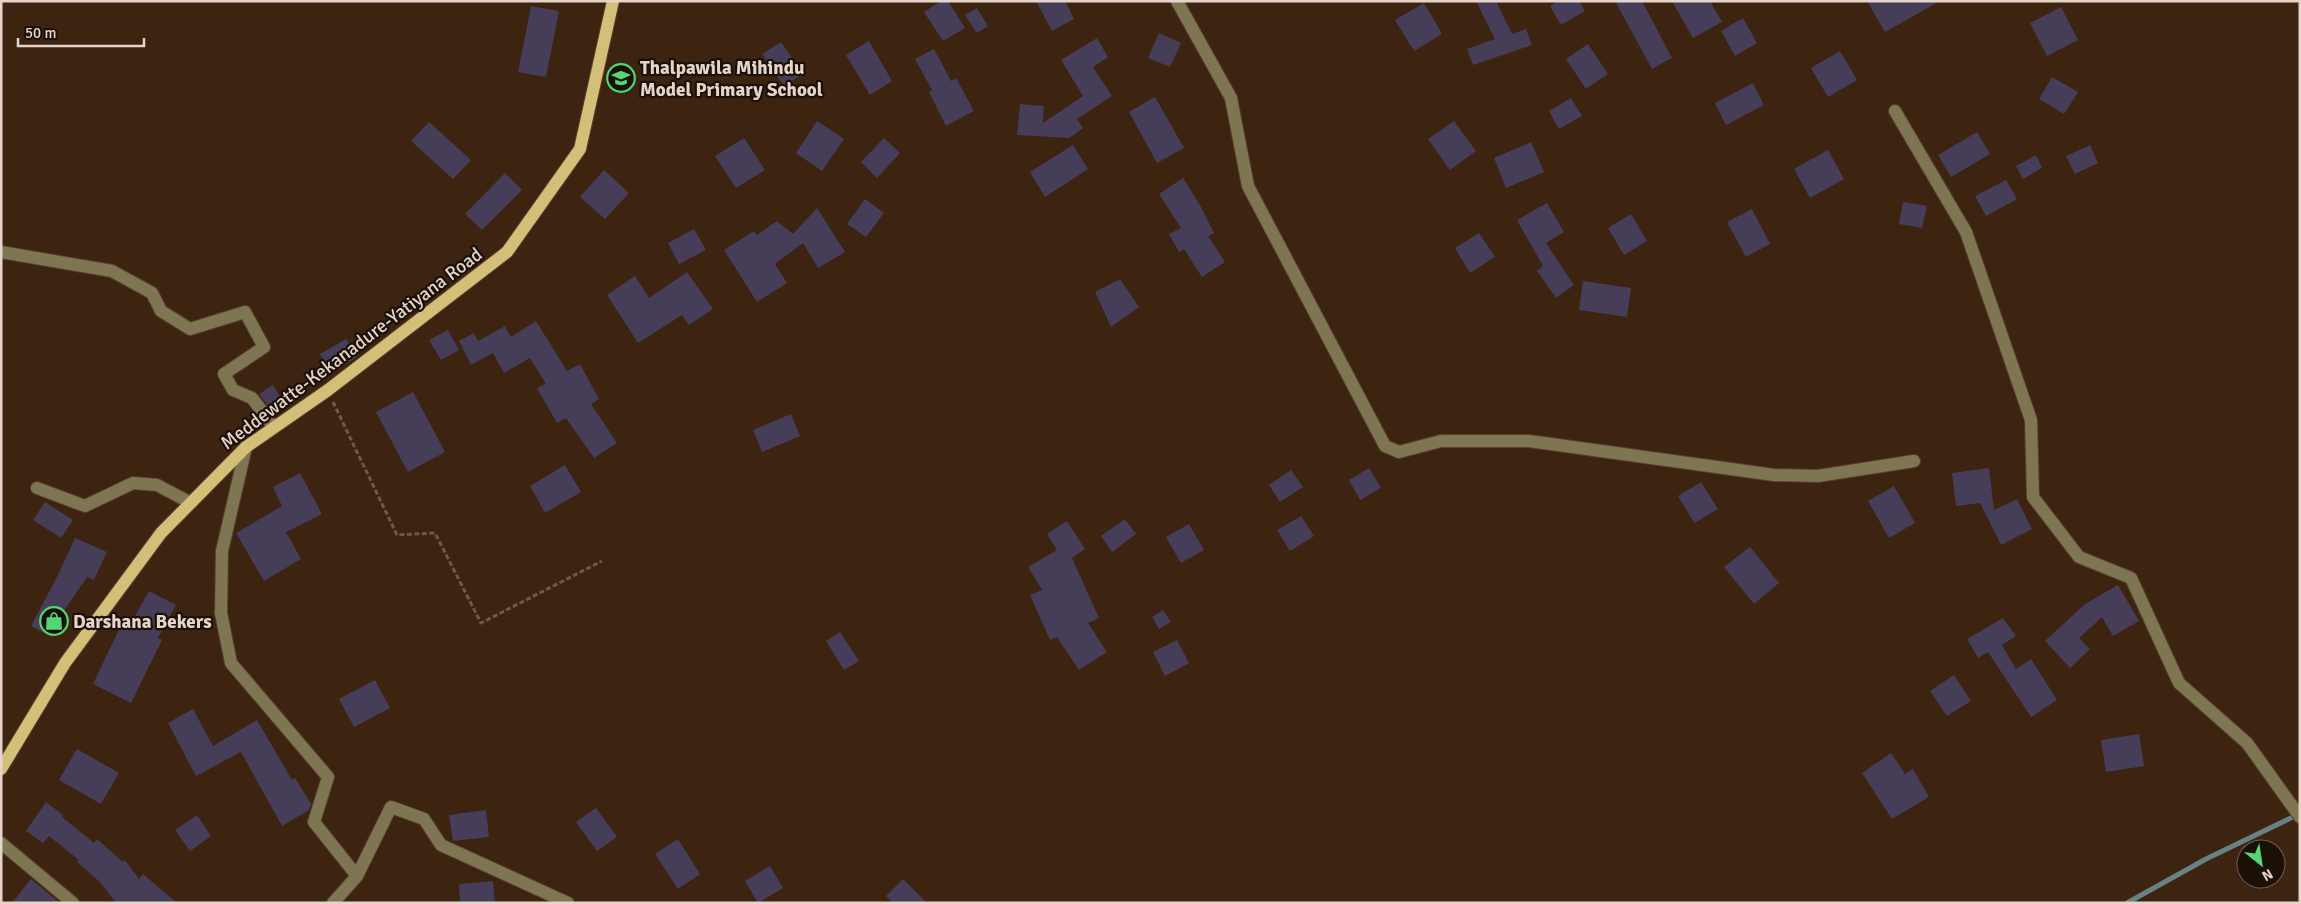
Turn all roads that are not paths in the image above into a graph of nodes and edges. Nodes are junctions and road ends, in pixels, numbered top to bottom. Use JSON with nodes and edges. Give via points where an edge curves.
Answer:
{"nodes":[{"id":1,"x":613,"y":1,"type":"edge"},
{"id":2,"x":1177,"y":1,"type":"edge"},
{"id":3,"x":1896,"y":111,"type":"dead end"},
{"id":4,"x":1,"y":252,"type":"edge"},
{"id":5,"x":274,"y":427,"type":"junction"},
{"id":6,"x":246,"y":447,"type":"junction"},
{"id":7,"x":1914,"y":461,"type":"dead end"},
{"id":8,"x":37,"y":488,"type":"dead end"},
{"id":9,"x":191,"y":503,"type":"junction"},
{"id":10,"x":1,"y":769,"type":"edge"},
{"id":11,"x":2300,"y":817,"type":"edge"},
{"id":12,"x":1,"y":843,"type":"edge"},
{"id":13,"x":357,"y":876,"type":"junction"},
{"id":14,"x":73,"y":903,"type":"edge"},
{"id":15,"x":333,"y":903,"type":"edge"},
{"id":16,"x":568,"y":903,"type":"edge"}],
"edges":[{"from":1,"to":5,"type":"main road","name":"Meddewatte-Kekanadure-Yatiyana Road","via":[[580,149],[508,252],[328,390]]},
{"from":2,"to":7,"type":"street","via":[[1231,98],[1248,186],[1385,446],[1399,452],[1441,441],[1529,441],[1774,475],[1818,476]]},
{"from":3,"to":11,"type":"street","via":[[1966,232],[2031,420],[2033,497],[2079,557],[2131,578],[2179,683],[2247,743]]},
{"from":4,"to":5,"type":"street","via":[[112,271],[152,293],[161,312],[190,329],[245,312],[264,347],[224,374],[233,390],[252,398]]},
{"from":5,"to":6,"type":"main road","name":"Meddewatte-Kekanadure-Yatiyana Road"},
{"from":6,"to":9,"type":"main road","name":"Meddewatte-Kekanadure-Yatiyana Road"},
{"from":6,"to":13,"type":"street","via":[[222,551],[221,613],[231,663],[328,777],[314,822]]},
{"from":8,"to":9,"type":"street","via":[[85,506],[133,483],[157,485]]},
{"from":9,"to":10,"type":"main road","name":"Meddewatte-Kekanadure-Yatiyana Road","via":[[161,533],[65,663]]},
{"from":12,"to":14,"type":"street"},
{"from":13,"to":15,"type":"street"},
{"from":13,"to":16,"type":"street","via":[[391,807],[424,819],[441,846]]}]}
